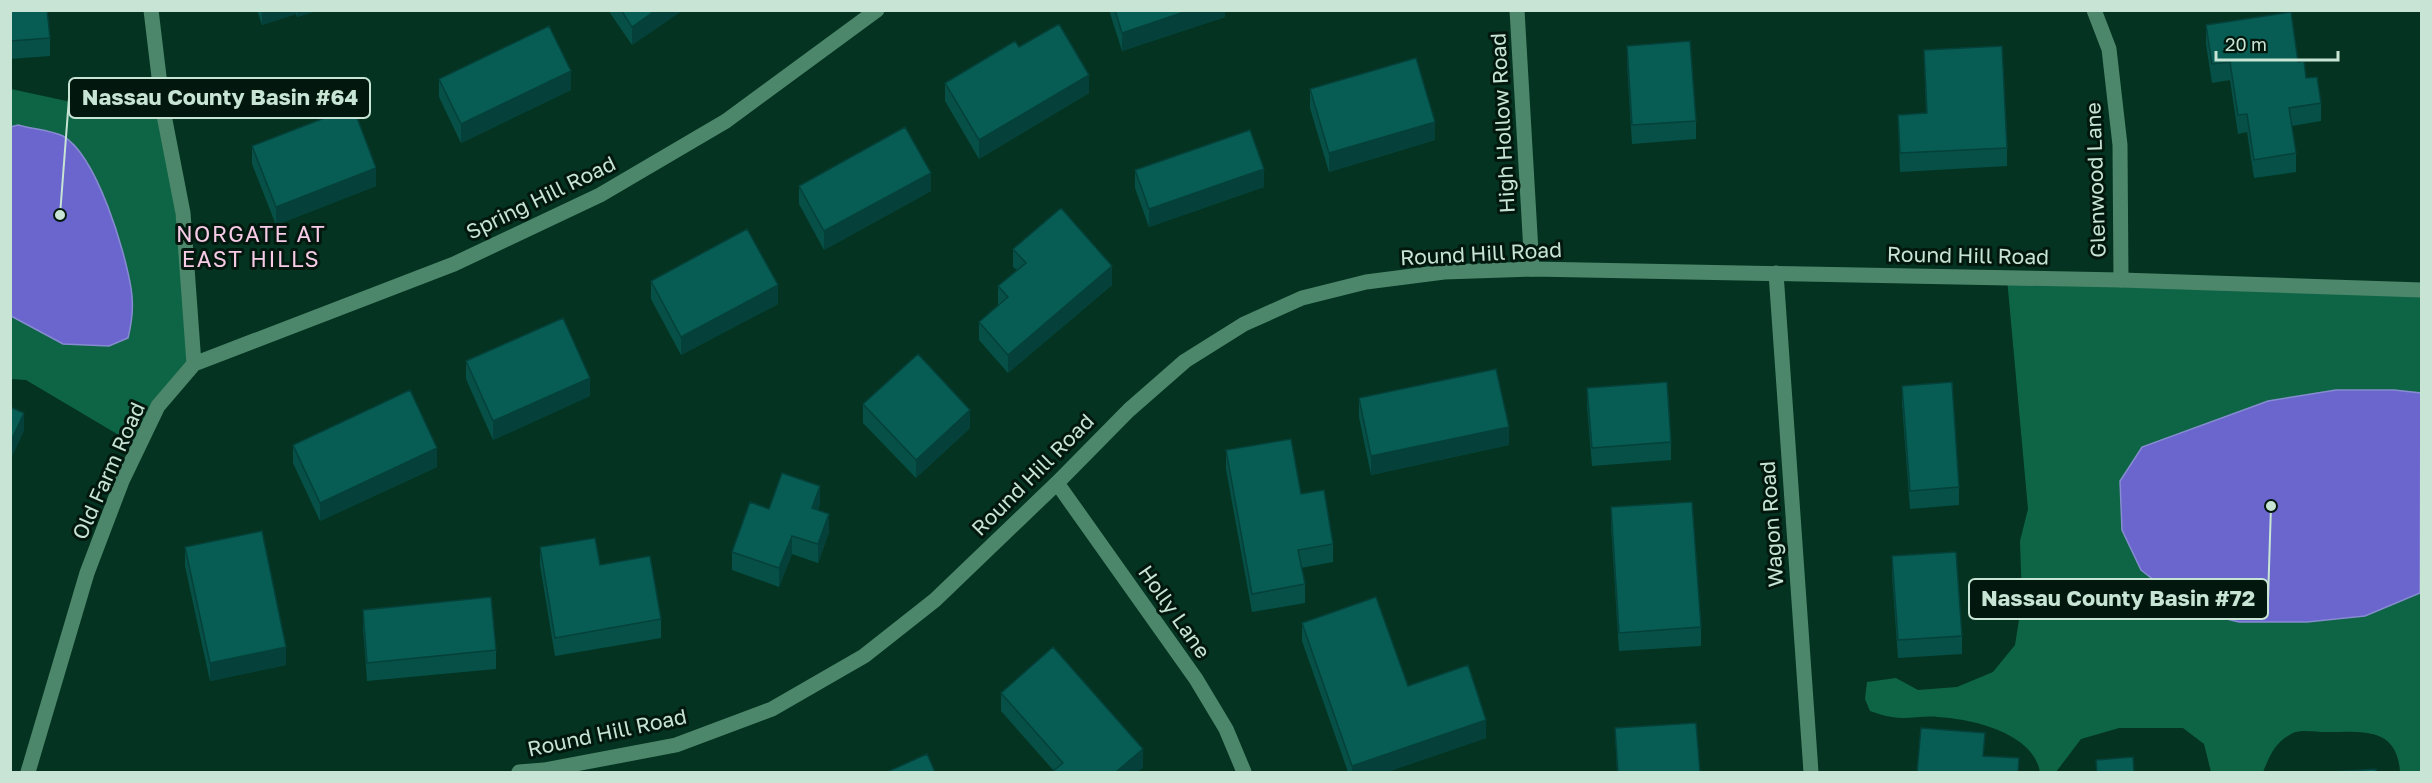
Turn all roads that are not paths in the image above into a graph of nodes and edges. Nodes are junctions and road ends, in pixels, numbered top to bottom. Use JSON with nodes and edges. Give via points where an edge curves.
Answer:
{"nodes":[{"id":1,"x":151,"y":10,"type":"edge"},
{"id":2,"x":877,"y":10,"type":"edge"},
{"id":3,"x":1517,"y":10,"type":"edge"},
{"id":4,"x":2094,"y":10,"type":"edge"},
{"id":5,"x":1532,"y":269,"type":"junction"},
{"id":6,"x":1776,"y":273,"type":"junction"},
{"id":7,"x":2121,"y":280,"type":"junction"},
{"id":8,"x":2421,"y":290,"type":"edge"},
{"id":9,"x":194,"y":364,"type":"junction"},
{"id":10,"x":1057,"y":483,"type":"junction"},
{"id":11,"x":28,"y":772,"type":"edge"},
{"id":12,"x":519,"y":772,"type":"edge"},
{"id":13,"x":1244,"y":772,"type":"edge"},
{"id":14,"x":1811,"y":772,"type":"edge"}],
"edges":[{"from":1,"to":9,"type":"street","via":[[163,110],[183,213]]},
{"from":2,"to":9,"type":"street","name":"Spring Hill Road","via":[[726,122],[600,195],[454,264]]},
{"from":3,"to":5,"type":"street","name":"High Hollow Road"},
{"from":4,"to":7,"type":"street","name":"Glenwood Lane","via":[[2109,49],[2120,146]]},
{"from":5,"to":6,"type":"street","name":"Round Hill Road"},
{"from":5,"to":10,"type":"street","name":"Round Hill Road","via":[[1444,272],[1366,282],[1302,298],[1263,315],[1185,362],[1129,410]]},
{"from":6,"to":7,"type":"street","name":"Round Hill Road"},
{"from":6,"to":14,"type":"street","name":"Wagon Road"},
{"from":7,"to":8,"type":"street","name":"Round Hill Road"},
{"from":9,"to":11,"type":"street","name":"Old Farm Road","via":[[158,406],[122,481],[87,573]]},
{"from":10,"to":12,"type":"street","name":"Round Hill Road","via":[[934,600],[864,656],[772,709],[676,744]]},
{"from":10,"to":13,"type":"street","name":"Holly Lane","via":[[1196,679],[1226,729]]}]}
